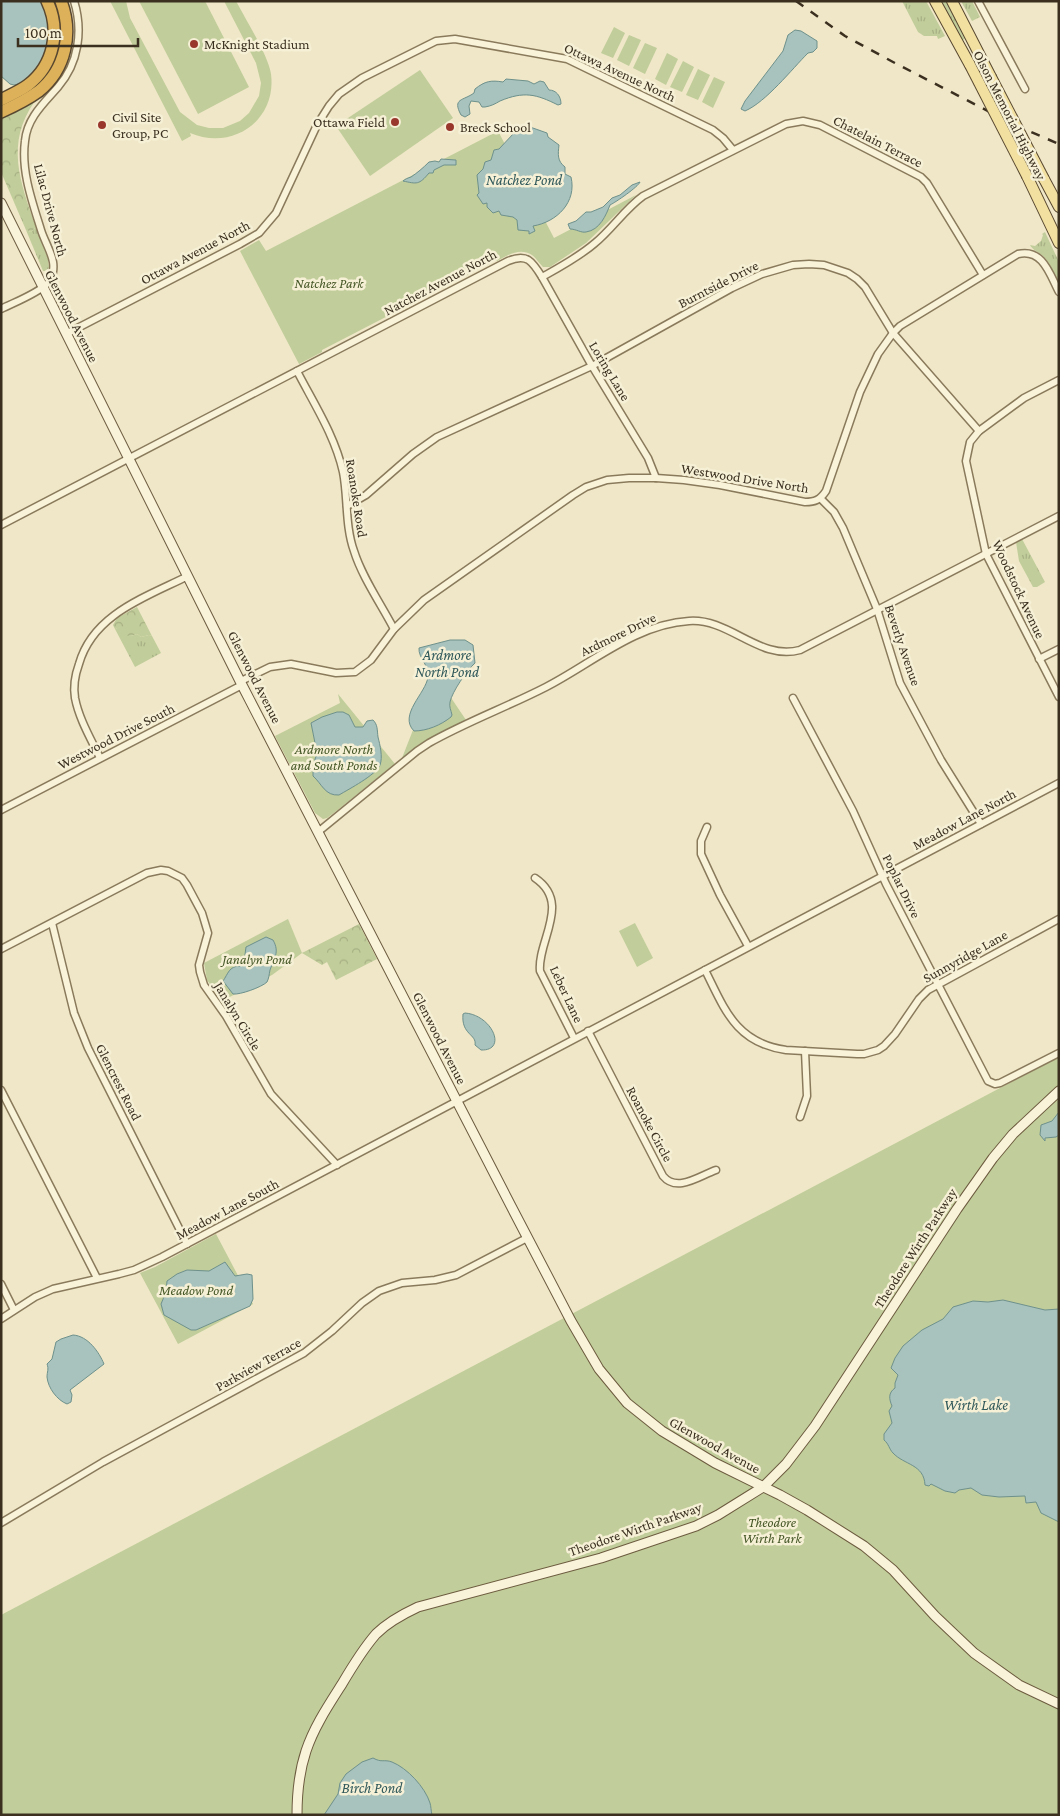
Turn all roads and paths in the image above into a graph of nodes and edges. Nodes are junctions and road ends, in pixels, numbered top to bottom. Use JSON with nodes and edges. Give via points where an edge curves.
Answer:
{"nodes":[{"id":1,"x":47,"y":1,"type":"edge"},
{"id":2,"x":61,"y":1,"type":"edge"},
{"id":3,"x":74,"y":1,"type":"edge"},
{"id":4,"x":934,"y":1,"type":"edge"},
{"id":5,"x":952,"y":1,"type":"edge"},
{"id":6,"x":978,"y":1,"type":"edge"},
{"id":7,"x":1025,"y":89,"type":"dead end"},
{"id":8,"x":2,"y":99,"type":"edge"},
{"id":9,"x":1,"y":112,"type":"edge"},
{"id":10,"x":733,"y":150,"type":"junction"},
{"id":11,"x":1,"y":203,"type":"edge"},
{"id":12,"x":1059,"y":207,"type":"edge"},
{"id":13,"x":1059,"y":243,"type":"edge"},
{"id":14,"x":983,"y":275,"type":"junction"},
{"id":15,"x":542,"y":277,"type":"junction"},
{"id":16,"x":43,"y":287,"type":"junction"},
{"id":17,"x":1059,"y":292,"type":"edge"},
{"id":18,"x":1,"y":309,"type":"edge"},
{"id":19,"x":66,"y":334,"type":"junction"},
{"id":20,"x":892,"y":334,"type":"junction"},
{"id":21,"x":592,"y":366,"type":"junction"},
{"id":22,"x":297,"y":371,"type":"junction"},
{"id":23,"x":1059,"y":380,"type":"edge"},
{"id":24,"x":979,"y":431,"type":"junction"},
{"id":25,"x":130,"y":458,"type":"junction"},
{"id":26,"x":656,"y":478,"type":"junction"},
{"id":27,"x":820,"y":499,"type":"junction"},
{"id":28,"x":347,"y":506,"type":"junction"},
{"id":29,"x":1059,"y":516,"type":"edge"},
{"id":30,"x":1,"y":525,"type":"edge"},
{"id":31,"x":986,"y":554,"type":"junction"},
{"id":32,"x":188,"y":576,"type":"junction"},
{"id":33,"x":877,"y":609,"type":"junction"},
{"id":34,"x":394,"y":629,"type":"junction"},
{"id":35,"x":1059,"y":649,"type":"edge"},
{"id":36,"x":1039,"y":659,"type":"junction"},
{"id":37,"x":242,"y":683,"type":"junction"},
{"id":38,"x":1059,"y":697,"type":"edge"},
{"id":39,"x":793,"y":698,"type":"dead end"},
{"id":40,"x":100,"y":758,"type":"junction"},
{"id":41,"x":1059,"y":783,"type":"edge"},
{"id":42,"x":1,"y":810,"type":"edge"},
{"id":43,"x":981,"y":824,"type":"junction"},
{"id":44,"x":707,"y":827,"type":"dead end"},
{"id":45,"x":318,"y":832,"type":"junction"},
{"id":46,"x":883,"y":876,"type":"junction"},
{"id":47,"x":535,"y":878,"type":"dead end"},
{"id":48,"x":1059,"y":919,"type":"edge"},
{"id":49,"x":52,"y":922,"type":"junction"},
{"id":50,"x":748,"y":946,"type":"junction"},
{"id":51,"x":1,"y":949,"type":"edge"},
{"id":52,"x":705,"y":970,"type":"junction"},
{"id":53,"x":938,"y":984,"type":"junction"},
{"id":54,"x":588,"y":1031,"type":"junction"},
{"id":55,"x":574,"y":1038,"type":"junction"},
{"id":56,"x":805,"y":1051,"type":"junction"},
{"id":57,"x":1059,"y":1052,"type":"edge"},
{"id":58,"x":1,"y":1090,"type":"edge"},
{"id":59,"x":1059,"y":1091,"type":"edge"},
{"id":60,"x":457,"y":1102,"type":"junction"},
{"id":61,"x":800,"y":1118,"type":"dead end"},
{"id":62,"x":338,"y":1165,"type":"junction"},
{"id":63,"x":716,"y":1170,"type":"dead end"},
{"id":64,"x":527,"y":1238,"type":"junction"},
{"id":65,"x":187,"y":1244,"type":"junction"},
{"id":66,"x":96,"y":1278,"type":"junction"},
{"id":67,"x":1,"y":1284,"type":"edge"},
{"id":68,"x":14,"y":1310,"type":"junction"},
{"id":69,"x":1,"y":1318,"type":"edge"},
{"id":70,"x":763,"y":1487,"type":"junction"},
{"id":71,"x":1,"y":1523,"type":"edge"},
{"id":72,"x":1059,"y":1704,"type":"edge"},
{"id":73,"x":296,"y":1815,"type":"edge"}],
"edges":[{"from":1,"to":8,"type":"highway","via":[[54,26],[53,47],[47,64],[29,85]]},
{"from":2,"to":9,"type":"highway","via":[[67,34],[60,65],[39,91]]},
{"from":3,"to":16,"type":"street","name":"Lilac Drive North","via":[[80,30],[75,56],[64,79],[34,115],[25,138],[28,187],[53,262],[51,279]]},
{"from":4,"to":13,"type":"main road","name":"Olson Memorial Highway","bridge":true,"via":[[970,65]]},
{"from":5,"to":12,"type":"main road","name":"Olson Memorial Highway","bridge":true},
{"from":6,"to":7,"type":"street"},
{"from":10,"to":14,"type":"street","name":"Chatelain Terrace","via":[[798,121],[820,126],[921,177]]},
{"from":10,"to":15,"type":"street","via":[[643,196],[596,243]]},
{"from":10,"to":19,"type":"street","name":"Ottawa Avenue North","via":[[713,130],[567,59],[455,38],[436,41],[362,78],[339,94],[317,125],[276,213],[259,233]]},
{"from":11,"to":16,"type":"street","name":"Glenwood Avenue"},
{"from":14,"to":17,"type":"street","name":"Westwood Drive North","via":[[1018,254],[1034,253],[1040,257]]},
{"from":14,"to":20,"type":"street","name":"Westwood Drive North"},
{"from":15,"to":21,"type":"street","name":"Loring Lane"},
{"from":15,"to":22,"type":"street","name":"Natchez Avenue North","via":[[527,259],[515,258]]},
{"from":16,"to":18,"type":"street"},
{"from":16,"to":19,"type":"street","name":"Glenwood Avenue"},
{"from":19,"to":25,"type":"street","name":"Glenwood Avenue"},
{"from":20,"to":21,"type":"street","name":"Burntside Drive","via":[[857,279],[824,265],[793,265],[762,274],[732,288]]},
{"from":20,"to":24,"type":"street","name":"Burntside Drive"},
{"from":20,"to":27,"type":"street","name":"Westwood Drive North","via":[[878,354],[860,392],[826,491]]},
{"from":21,"to":26,"type":"street","name":"Loring Lane","via":[[648,458]]},
{"from":21,"to":28,"type":"street","name":"Burntside Drive","via":[[437,437],[366,495]]},
{"from":22,"to":25,"type":"street","name":"Natchez Avenue North"},
{"from":22,"to":28,"type":"street","name":"Roanoke Road","via":[[336,448]]},
{"from":23,"to":24,"type":"street","via":[[1024,398]]},
{"from":24,"to":31,"type":"street","name":"Woodstock Avenue","via":[[970,442],[966,461]]},
{"from":25,"to":30,"type":"street","name":"Natchez Avenue North"},
{"from":25,"to":32,"type":"street","name":"Glenwood Avenue"},
{"from":26,"to":27,"type":"street","name":"Westwood Drive North","via":[[720,485],[804,502]]},
{"from":26,"to":34,"type":"street","name":"Westwood Drive North","via":[[607,480],[586,487],[424,600]]},
{"from":27,"to":33,"type":"street","name":"Beverly Avenue","via":[[838,518]]},
{"from":28,"to":34,"type":"street","name":"Roanoke Road","via":[[354,551]]},
{"from":29,"to":31,"type":"street","name":"Ardmore Drive"},
{"from":31,"to":33,"type":"street","name":"Ardmore Drive"},
{"from":31,"to":36,"type":"street","name":"Woodstock Avenue"},
{"from":32,"to":37,"type":"street","name":"Glenwood Avenue"},
{"from":32,"to":40,"type":"street","via":[[113,615],[96,630],[86,646],[75,677],[75,696],[81,718]]},
{"from":33,"to":43,"type":"street","name":"Beverly Avenue","via":[[900,683],[941,760]]},
{"from":33,"to":45,"type":"street","name":"Ardmore Drive","via":[[793,652],[769,650],[722,627],[704,622],[680,622],[648,631],[547,687],[429,743]]},
{"from":34,"to":37,"type":"street","name":"Westwood Drive North","via":[[371,660],[355,672],[336,673],[291,664],[270,667]]},
{"from":35,"to":36,"type":"street"},
{"from":36,"to":38,"type":"street","name":"Woodstock Avenue"},
{"from":37,"to":40,"type":"street","name":"Westwood Drive South"},
{"from":37,"to":45,"type":"street","name":"Glenwood Avenue"},
{"from":39,"to":46,"type":"street","name":"Poplar Drive","via":[[853,811]]},
{"from":40,"to":42,"type":"street","name":"Westwood Drive South"},
{"from":41,"to":43,"type":"street","name":"Meadow Lane North"},
{"from":43,"to":46,"type":"street","name":"Meadow Lane North"},
{"from":44,"to":50,"type":"street","via":[[701,841],[701,854]]},
{"from":45,"to":60,"type":"street","name":"Glenwood Avenue"},
{"from":46,"to":50,"type":"street","name":"Meadow Lane North"},
{"from":46,"to":53,"type":"street","name":"Poplar Drive"},
{"from":47,"to":55,"type":"street","name":"Leber Lane","via":[[544,886],[552,910],[540,972]]},
{"from":48,"to":53,"type":"street","name":"Sunnyridge Lane"},
{"from":49,"to":51,"type":"street","name":"Janalyn Circle"},
{"from":49,"to":62,"type":"street","name":"Janalyn Circle","via":[[147,873],[168,871],[182,878],[207,927],[199,965],[204,985],[226,1016],[271,1094]]},
{"from":49,"to":65,"type":"street","name":"Glencrest Road","via":[[74,1013],[88,1048]]},
{"from":50,"to":52,"type":"street","name":"Meadow Lane North"},
{"from":52,"to":54,"type":"street","name":"Meadow Lane North"},
{"from":52,"to":56,"type":"street","name":"Sunnyridge Lane","via":[[731,1019],[756,1042],[774,1048]]},
{"from":53,"to":56,"type":"street","name":"Sunnyridge Lane","via":[[923,994],[895,1034],[878,1050],[864,1054]]},
{"from":53,"to":57,"type":"street","name":"Poplar Drive","via":[[986,1078],[992,1083],[1000,1083]]},
{"from":54,"to":55,"type":"street","name":"Meadow Lane North"},
{"from":54,"to":63,"type":"street","name":"Roanoke Circle","via":[[667,1181],[681,1184]]},
{"from":55,"to":60,"type":"street"},
{"from":56,"to":61,"type":"street","via":[[806,1096]]},
{"from":58,"to":66,"type":"street"},
{"from":59,"to":70,"type":"street","name":"Theodore Wirth Parkway","via":[[1013,1134],[988,1164],[815,1426],[786,1464]]},
{"from":60,"to":62,"type":"street","name":"Meadow Lane South"},
{"from":60,"to":64,"type":"street","name":"Glenwood Avenue"},
{"from":62,"to":65,"type":"street","name":"Meadow Lane South"},
{"from":64,"to":70,"type":"street","name":"Glenwood Avenue","via":[[587,1351],[617,1392],[662,1432]]},
{"from":64,"to":71,"type":"street","name":"Parkview Terrace","via":[[456,1275],[402,1283],[379,1291],[304,1353],[103,1462]]},
{"from":65,"to":66,"type":"street","name":"Meadow Lane South","via":[[134,1270]]},
{"from":66,"to":68,"type":"street","name":"Meadow Lane South","via":[[53,1289]]},
{"from":67,"to":68,"type":"street"},
{"from":68,"to":69,"type":"street","name":"Meadow Lane South"},
{"from":70,"to":72,"type":"street","name":"Glenwood Avenue","via":[[864,1546],[893,1570],[934,1616],[974,1653],[1019,1685]]},
{"from":70,"to":73,"type":"street","name":"Theodore Wirth Parkway","via":[[696,1526],[601,1558],[418,1608],[396,1618],[376,1634],[316,1727],[300,1771]]}]}
